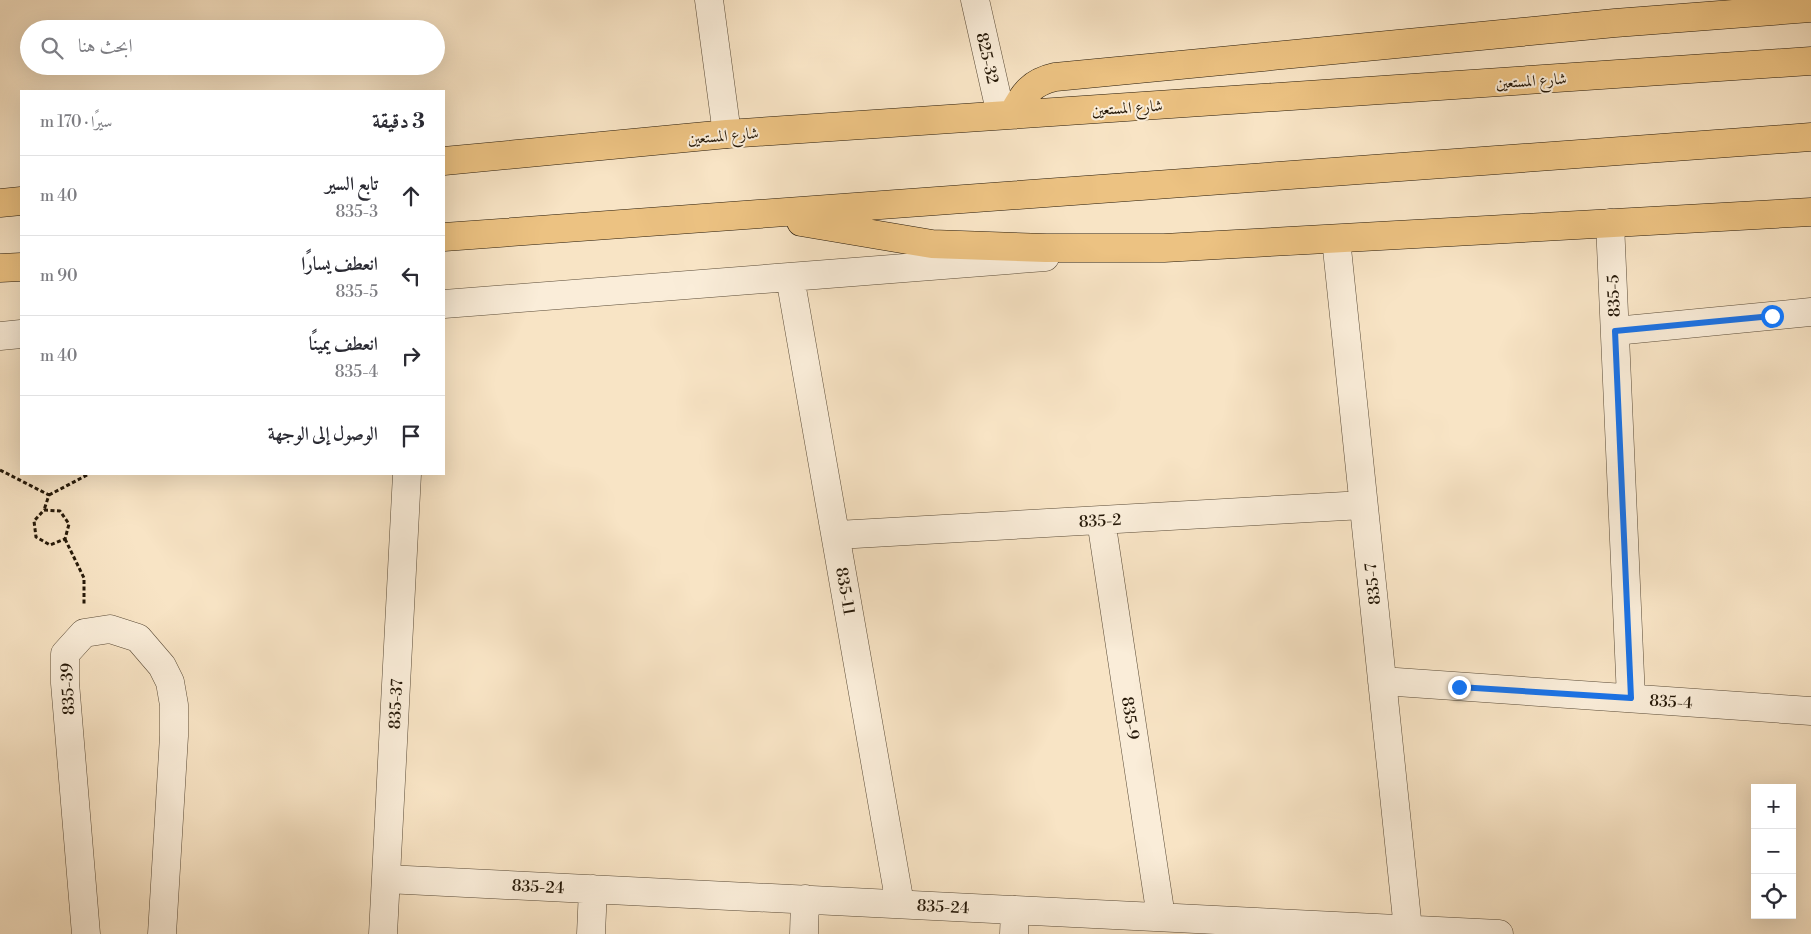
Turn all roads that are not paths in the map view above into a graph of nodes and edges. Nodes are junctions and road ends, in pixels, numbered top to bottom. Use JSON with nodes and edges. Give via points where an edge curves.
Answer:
{"nodes":[{"id":1,"x":709,"y":0,"type":"edge"},
{"id":2,"x":975,"y":0,"type":"edge"},
{"id":3,"x":1655,"y":0,"type":"edge"},
{"id":4,"x":1811,"y":8,"type":"edge"},
{"id":5,"x":1615,"y":23,"type":"junction"},
{"id":6,"x":1811,"y":61,"type":"edge"},
{"id":7,"x":1007,"y":115,"type":"junction"},
{"id":8,"x":727,"y":134,"type":"junction"},
{"id":9,"x":1811,"y":137,"type":"edge"},
{"id":10,"x":445,"y":161,"type":"edge"},
{"id":11,"x":20,"y":201,"type":"edge"},
{"id":12,"x":0,"y":203,"type":"edge"},
{"id":13,"x":1811,"y":212,"type":"edge"},
{"id":14,"x":1780,"y":214,"type":"junction"},
{"id":15,"x":758,"y":215,"type":"junction"},
{"id":16,"x":1610,"y":223,"type":"junction"},
{"id":17,"x":1811,"y":226,"type":"edge"},
{"id":18,"x":445,"y":237,"type":"edge"},
{"id":19,"x":1336,"y":239,"type":"junction"},
{"id":20,"x":1164,"y":248,"type":"junction"},
{"id":21,"x":20,"y":266,"type":"edge"},
{"id":22,"x":0,"y":268,"type":"edge"},
{"id":23,"x":790,"y":277,"type":"junction"},
{"id":24,"x":445,"y":304,"type":"edge"},
{"id":25,"x":1811,"y":312,"type":"edge"},
{"id":26,"x":1615,"y":331,"type":"junction"},
{"id":27,"x":20,"y":334,"type":"edge"},
{"id":28,"x":0,"y":336,"type":"edge"},
{"id":29,"x":407,"y":475,"type":"edge"},
{"id":30,"x":1364,"y":505,"type":"junction"},
{"id":31,"x":1101,"y":520,"type":"junction"},
{"id":32,"x":837,"y":535,"type":"junction"},
{"id":33,"x":1382,"y":681,"type":"junction"},
{"id":34,"x":1631,"y":698,"type":"junction"},
{"id":35,"x":1811,"y":711,"type":"edge"},
{"id":36,"x":386,"y":879,"type":"junction"},
{"id":37,"x":593,"y":889,"type":"junction"},
{"id":38,"x":805,"y":900,"type":"junction"},
{"id":39,"x":900,"y":904,"type":"junction"},
{"id":40,"x":1161,"y":917,"type":"junction"},
{"id":41,"x":1014,"y":922,"type":"edge"},
{"id":42,"x":1220,"y":927,"type":"edge"},
{"id":43,"x":1408,"y":930,"type":"junction"},
{"id":44,"x":86,"y":934,"type":"edge"},
{"id":45,"x":162,"y":934,"type":"edge"},
{"id":46,"x":384,"y":934,"type":"edge"},
{"id":47,"x":591,"y":934,"type":"edge"},
{"id":48,"x":804,"y":934,"type":"edge"},
{"id":49,"x":1499,"y":934,"type":"edge"}],
"edges":[{"from":1,"to":8,"type":"street"},
{"from":2,"to":7,"type":"street","name":"825-32"},
{"from":3,"to":5,"type":"main road"},
{"from":4,"to":5,"type":"main road"},
{"from":5,"to":7,"type":"main road","via":[[1055,77],[1031,86]]},
{"from":6,"to":7,"type":"main road","name":"شارع المستعين"},
{"from":7,"to":8,"type":"main road","name":"شارع المستعين"},
{"from":8,"to":10,"type":"main road","name":"شارع المستعين"},
{"from":9,"to":15,"type":"main road"},
{"from":11,"to":12,"type":"main road"},
{"from":13,"to":14,"type":"main road"},
{"from":14,"to":16,"type":"main road"},
{"from":14,"to":17,"type":"street"},
{"from":15,"to":18,"type":"main road"},
{"from":15,"to":20,"type":"main road","via":[[932,244]]},
{"from":16,"to":19,"type":"main road"},
{"from":16,"to":26,"type":"street","name":"835-5"},
{"from":19,"to":20,"type":"main road"},
{"from":19,"to":30,"type":"street","name":"835-7"},
{"from":20,"to":23,"type":"street"},
{"from":21,"to":22,"type":"main road"},
{"from":23,"to":24,"type":"street"},
{"from":23,"to":32,"type":"street","name":"835-11"},
{"from":25,"to":26,"type":"street"},
{"from":26,"to":34,"type":"street","name":"835-5"},
{"from":27,"to":28,"type":"street"},
{"from":29,"to":36,"type":"street","name":"835-37"},
{"from":30,"to":31,"type":"street","name":"835-2"},
{"from":30,"to":33,"type":"street","name":"835-7"},
{"from":31,"to":32,"type":"street","name":"835-2"},
{"from":31,"to":40,"type":"street","name":"835-9"},
{"from":32,"to":39,"type":"street","name":"835-11"},
{"from":33,"to":34,"type":"street","name":"835-4"},
{"from":33,"to":43,"type":"street","name":"835-7"},
{"from":34,"to":35,"type":"street","name":"835-4"},
{"from":36,"to":37,"type":"street","name":"835-24"},
{"from":36,"to":46,"type":"street","name":"835-37"},
{"from":37,"to":38,"type":"street","name":"835-24"},
{"from":37,"to":47,"type":"street"},
{"from":38,"to":39,"type":"street","name":"835-24"},
{"from":38,"to":48,"type":"street"},
{"from":39,"to":41,"type":"street","name":"835-24"},
{"from":40,"to":41,"type":"street","name":"835-24"},
{"from":40,"to":42,"type":"street","name":"835-24"},
{"from":42,"to":43,"type":"street","name":"835-24"},
{"from":43,"to":49,"type":"street","name":"835-24"},
{"from":44,"to":45,"type":"street","name":"835-39","via":[[65,654],[84,633],[110,629],[138,638],[162,666],[170,682],[174,705]]}]}
